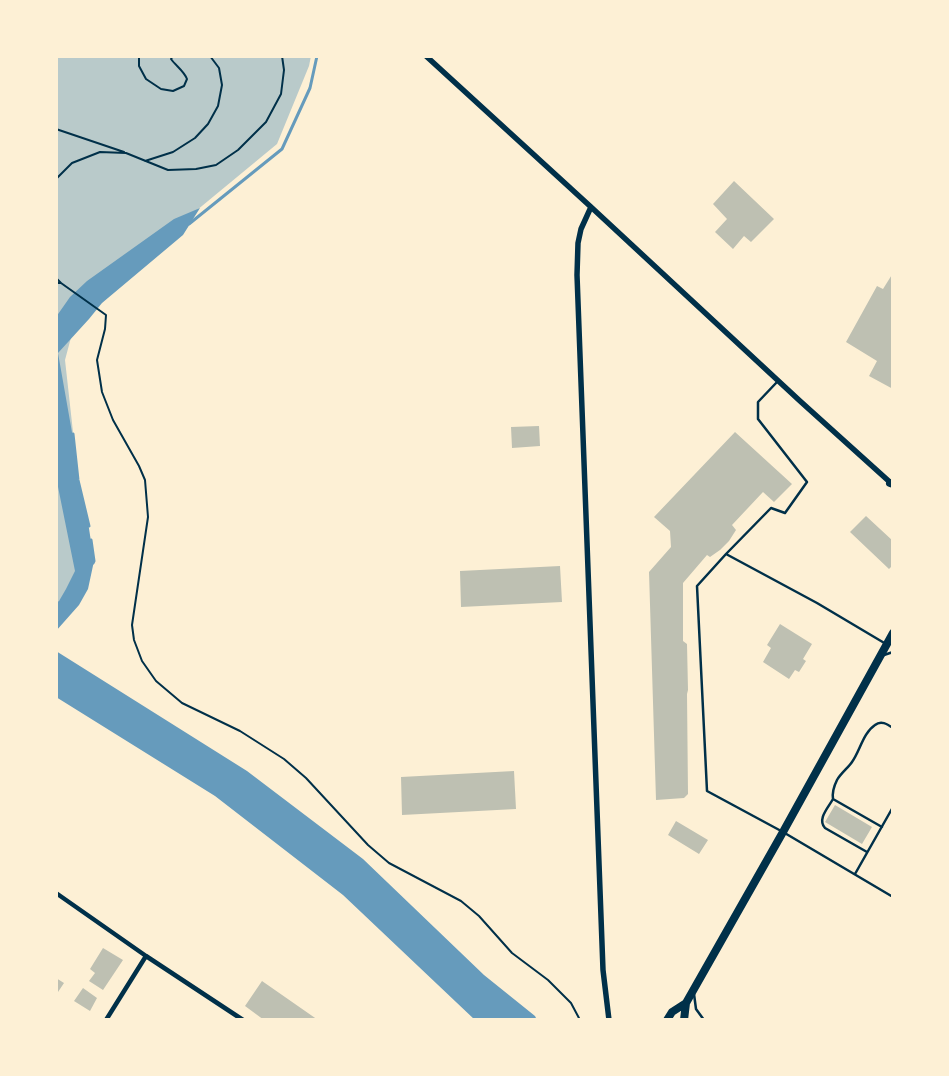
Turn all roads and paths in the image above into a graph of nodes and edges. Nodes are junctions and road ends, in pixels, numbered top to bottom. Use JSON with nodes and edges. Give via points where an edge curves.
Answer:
{"nodes":[{"id":1,"x":139,"y":56,"type":"edge"},
{"id":2,"x":173,"y":56,"type":"edge"},
{"id":3,"x":210,"y":56,"type":"edge"},
{"id":4,"x":282,"y":56,"type":"edge"},
{"id":5,"x":426,"y":56,"type":"edge"},
{"id":6,"x":56,"y":129,"type":"edge"},
{"id":7,"x":126,"y":153,"type":"junction"},
{"id":8,"x":145,"y":161,"type":"junction"},
{"id":9,"x":56,"y":179,"type":"edge"},
{"id":10,"x":591,"y":207,"type":"junction"},
{"id":11,"x":56,"y":278,"type":"edge"},
{"id":12,"x":56,"y":283,"type":"edge"},
{"id":13,"x":61,"y":283,"type":"junction"},
{"id":14,"x":778,"y":381,"type":"junction"},
{"id":15,"x":892,"y":484,"type":"edge"},
{"id":16,"x":726,"y":554,"type":"junction"},
{"id":17,"x":893,"y":633,"type":"edge"},
{"id":18,"x":886,"y":644,"type":"junction"},
{"id":19,"x":893,"y":652,"type":"edge"},
{"id":20,"x":880,"y":656,"type":"junction"},
{"id":21,"x":893,"y":728,"type":"edge"},
{"id":22,"x":833,"y":798,"type":"junction"},
{"id":23,"x":893,"y":807,"type":"edge"},
{"id":24,"x":882,"y":827,"type":"junction"},
{"id":25,"x":783,"y":832,"type":"junction"},
{"id":26,"x":868,"y":852,"type":"junction"},
{"id":27,"x":855,"y":874,"type":"junction"},
{"id":28,"x":56,"y":892,"type":"edge"},
{"id":29,"x":893,"y":897,"type":"edge"},
{"id":30,"x":146,"y":956,"type":"junction"},
{"id":31,"x":694,"y":990,"type":"junction"},
{"id":32,"x":686,"y":1003,"type":"junction"},
{"id":33,"x":106,"y":1020,"type":"edge"},
{"id":34,"x":243,"y":1020,"type":"edge"},
{"id":35,"x":580,"y":1020,"type":"edge"},
{"id":36,"x":610,"y":1020,"type":"edge"},
{"id":37,"x":667,"y":1020,"type":"edge"},
{"id":38,"x":684,"y":1020,"type":"edge"},
{"id":39,"x":703,"y":1020,"type":"edge"}],
"edges":[{"from":1,"to":2,"type":"path","via":[[139,66],[146,79],[172,91],[184,86],[188,79],[171,59]]},
{"from":3,"to":8,"type":"path","via":[[220,68],[222,86],[218,106],[208,124],[195,138],[173,152]]},
{"from":4,"to":8,"type":"path","via":[[284,70],[280,94],[266,122],[238,150],[216,165],[196,169],[168,170]]},
{"from":5,"to":10,"type":"street"},
{"from":6,"to":7,"type":"path"},
{"from":7,"to":8,"type":"path"},
{"from":7,"to":9,"type":"path","via":[[100,152],[72,163]]},
{"from":10,"to":14,"type":"street"},
{"from":10,"to":36,"type":"street","via":[[581,229],[577,274],[603,970]]},
{"from":11,"to":13,"type":"path"},
{"from":12,"to":13,"type":"path"},
{"from":13,"to":35,"type":"path","via":[[106,315],[98,360],[102,392],[145,480],[148,517],[132,625],[142,661],[156,681],[182,703],[240,731],[284,759],[389,863],[461,901],[479,916],[512,953],[571,1002]]},
{"from":14,"to":15,"type":"street"},
{"from":14,"to":16,"type":"lane","via":[[758,402],[758,419],[807,482],[785,513],[771,508]]},
{"from":16,"to":18,"type":"lane"},
{"from":16,"to":25,"type":"lane","via":[[697,586],[708,791]]},
{"from":17,"to":18,"type":"main road"},
{"from":18,"to":20,"type":"main road"},
{"from":19,"to":20,"type":"lane"},
{"from":20,"to":25,"type":"main road"},
{"from":21,"to":22,"type":"lane","via":[[884,723],[874,725],[854,760],[837,780]]},
{"from":22,"to":24,"type":"lane"},
{"from":22,"to":26,"type":"lane","via":[[822,817],[823,826]]},
{"from":23,"to":24,"type":"lane"},
{"from":24,"to":26,"type":"lane"},
{"from":25,"to":27,"type":"lane"},
{"from":25,"to":31,"type":"main road"},
{"from":26,"to":27,"type":"lane"},
{"from":27,"to":29,"type":"lane"},
{"from":28,"to":30,"type":"street"},
{"from":30,"to":33,"type":"street"},
{"from":30,"to":34,"type":"street"},
{"from":31,"to":32,"type":"main road"},
{"from":31,"to":39,"type":"lane","via":[[696,1009]]},
{"from":32,"to":37,"type":"main road","via":[[672,1012]]},
{"from":32,"to":38,"type":"main road"}]}
